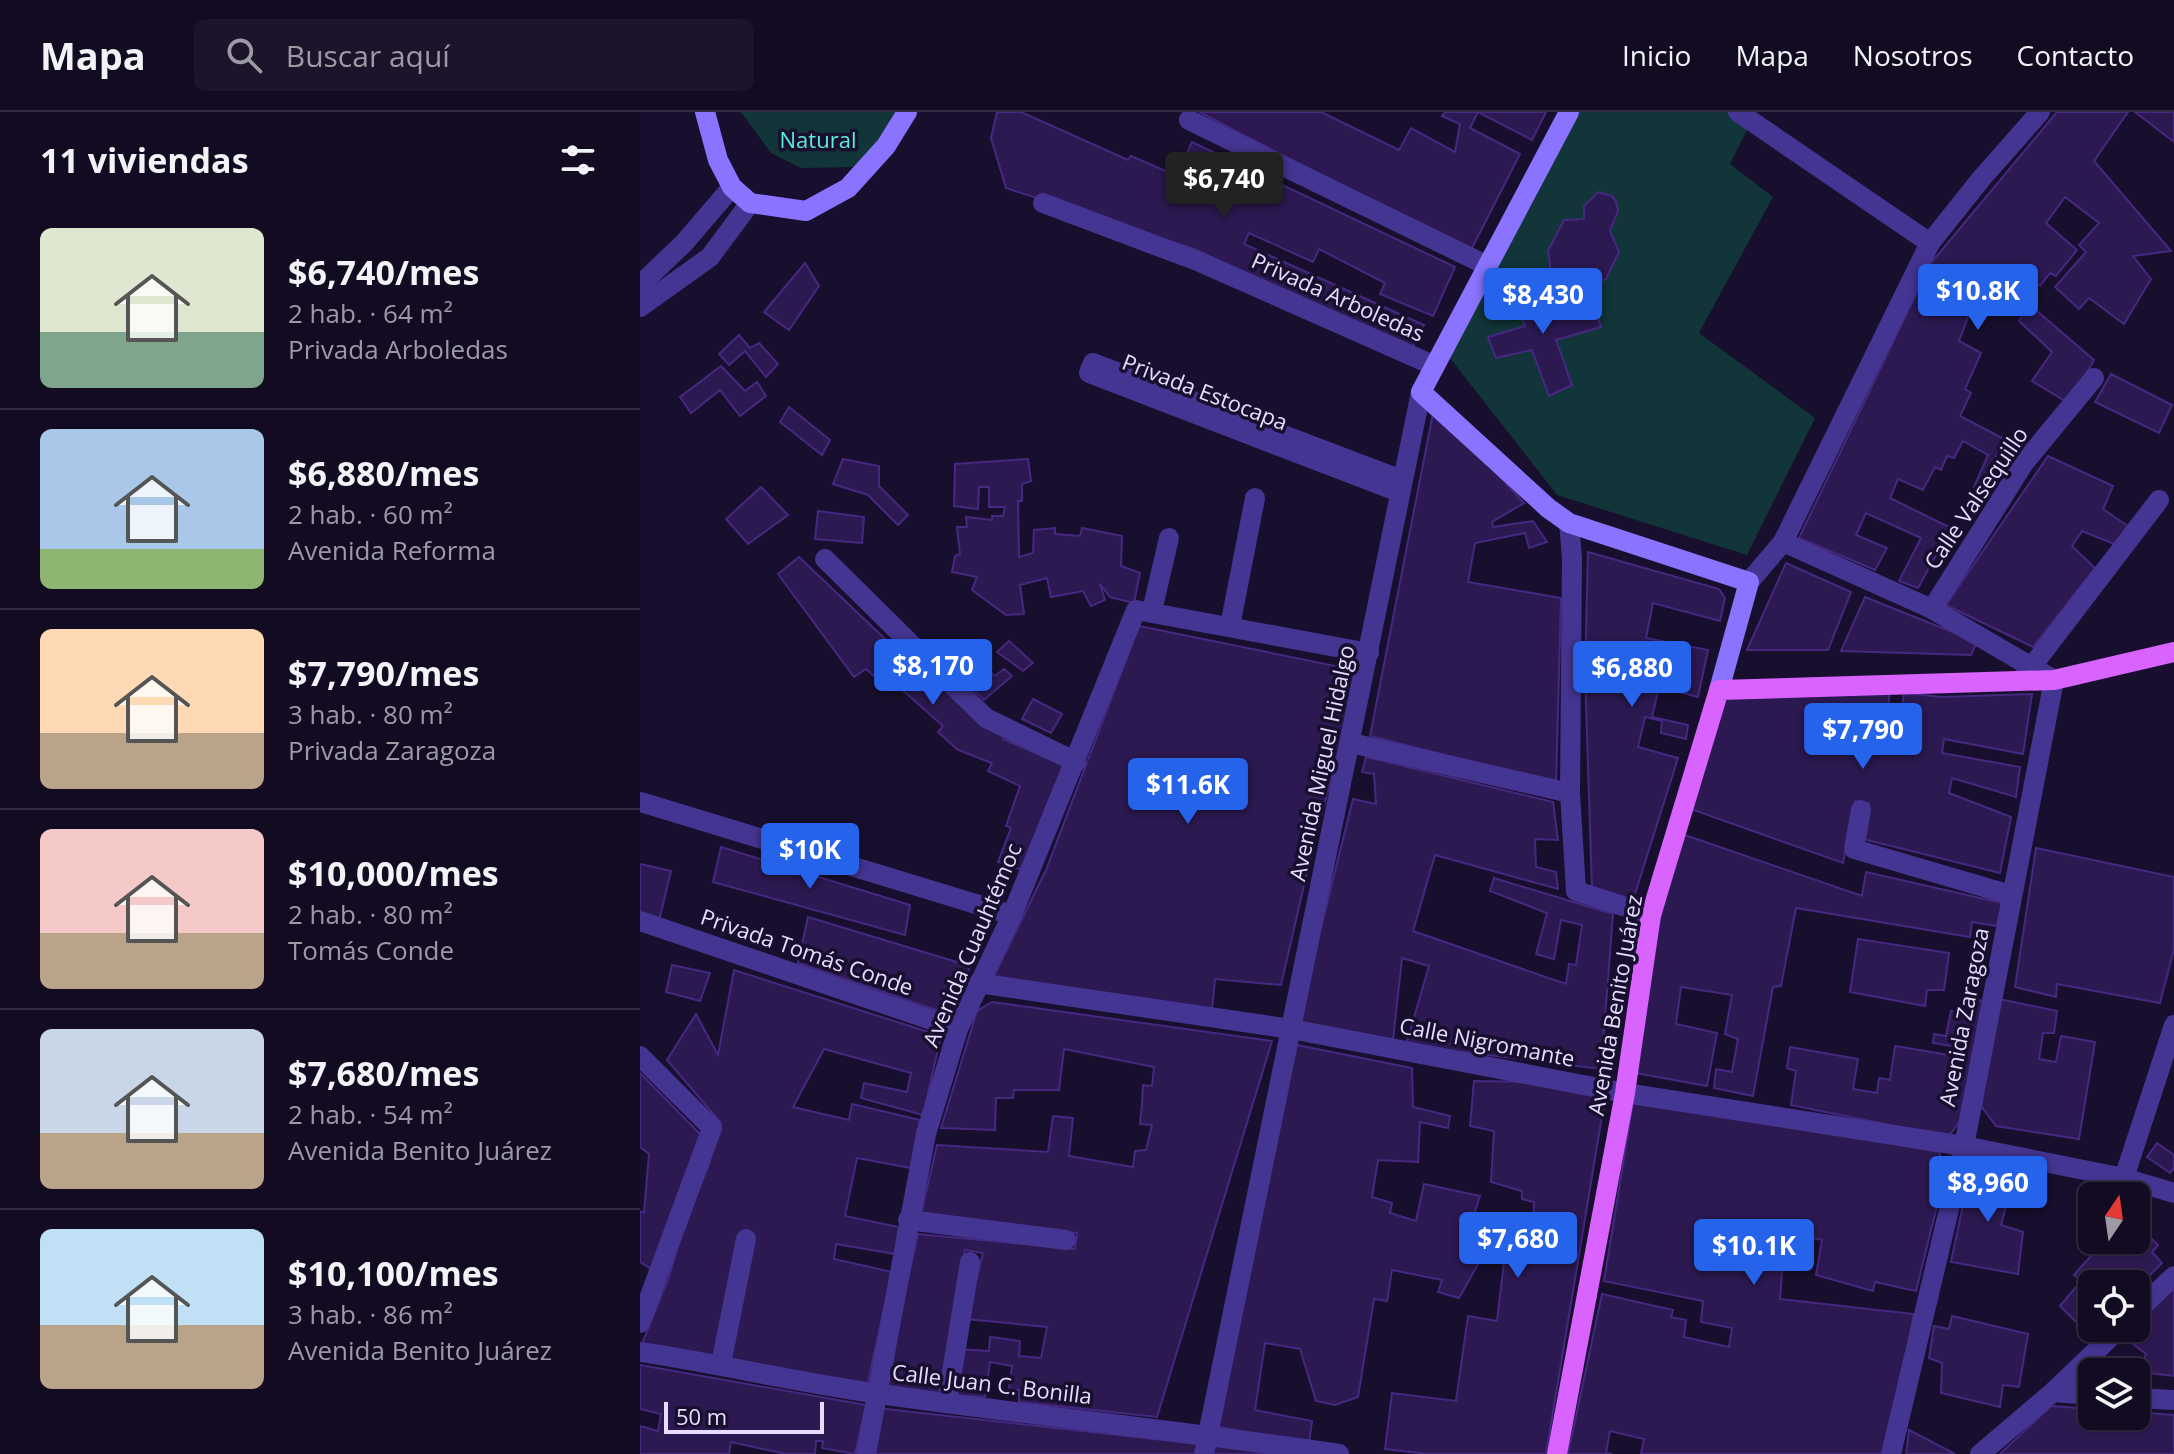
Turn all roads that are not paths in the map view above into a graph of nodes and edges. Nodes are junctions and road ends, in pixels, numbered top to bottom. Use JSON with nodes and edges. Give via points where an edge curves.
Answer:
{"nodes":[{"id":1,"x":705,"y":112,"type":"edge"},
{"id":2,"x":907,"y":112,"type":"edge"},
{"id":3,"x":1569,"y":112,"type":"edge"},
{"id":4,"x":1738,"y":112,"type":"edge"},
{"id":5,"x":2040,"y":112,"type":"edge"},
{"id":6,"x":1189,"y":120,"type":"dead end"},
{"id":7,"x":732,"y":187,"type":"junction"},
{"id":8,"x":750,"y":203,"type":"junction"},
{"id":9,"x":1043,"y":203,"type":"dead end"},
{"id":10,"x":1930,"y":243,"type":"junction"},
{"id":11,"x":1488,"y":266,"type":"junction"},
{"id":12,"x":640,"y":285,"type":"edge"},
{"id":13,"x":640,"y":307,"type":"edge"},
{"id":14,"x":1435,"y":366,"type":"junction"},
{"id":15,"x":2094,"y":378,"type":"dead end"},
{"id":16,"x":1421,"y":392,"type":"junction"},
{"id":17,"x":1401,"y":486,"type":"junction"},
{"id":18,"x":1255,"y":498,"type":"dead end"},
{"id":19,"x":2159,"y":500,"type":"dead end"},
{"id":20,"x":1569,"y":523,"type":"junction"},
{"id":21,"x":1169,"y":538,"type":"dead end"},
{"id":22,"x":1783,"y":542,"type":"junction"},
{"id":23,"x":825,"y":559,"type":"dead end"},
{"id":24,"x":1749,"y":582,"type":"junction"},
{"id":25,"x":1932,"y":609,"type":"junction"},
{"id":26,"x":1144,"y":610,"type":"junction"},
{"id":27,"x":1230,"y":626,"type":"junction"},
{"id":28,"x":2174,"y":652,"type":"edge"},
{"id":29,"x":1369,"y":653,"type":"junction"},
{"id":30,"x":2026,"y":674,"type":"junction"},
{"id":31,"x":2054,"y":680,"type":"junction"},
{"id":32,"x":1719,"y":690,"type":"junction"},
{"id":33,"x":1351,"y":743,"type":"junction"},
{"id":34,"x":1076,"y":762,"type":"junction"},
{"id":35,"x":1570,"y":793,"type":"junction"},
{"id":36,"x":641,"y":802,"type":"edge"},
{"id":37,"x":1861,"y":810,"type":"dead end"},
{"id":38,"x":2011,"y":895,"type":"junction"},
{"id":39,"x":1012,"y":915,"type":"junction"},
{"id":40,"x":1651,"y":915,"type":"junction"},
{"id":41,"x":640,"y":921,"type":"edge"},
{"id":42,"x":978,"y":983,"type":"junction"},
{"id":43,"x":2174,"y":1025,"type":"edge"},
{"id":44,"x":958,"y":1029,"type":"junction"},
{"id":45,"x":1291,"y":1029,"type":"junction"},
{"id":46,"x":640,"y":1056,"type":"edge"},
{"id":47,"x":1625,"y":1093,"type":"junction"},
{"id":48,"x":1964,"y":1146,"type":"junction"},
{"id":49,"x":2124,"y":1178,"type":"junction"},
{"id":50,"x":2174,"y":1193,"type":"edge"},
{"id":51,"x":908,"y":1220,"type":"junction"},
{"id":52,"x":746,"y":1239,"type":"dead end"},
{"id":53,"x":1066,"y":1240,"type":"dead end"},
{"id":54,"x":970,"y":1262,"type":"dead end"},
{"id":55,"x":2174,"y":1276,"type":"edge"},
{"id":56,"x":2150,"y":1299,"type":"edge"},
{"id":57,"x":640,"y":1323,"type":"edge"},
{"id":58,"x":2105,"y":1342,"type":"edge"},
{"id":59,"x":640,"y":1352,"type":"edge"},
{"id":60,"x":721,"y":1364,"type":"junction"},
{"id":61,"x":2053,"y":1392,"type":"junction"},
{"id":62,"x":876,"y":1394,"type":"junction"},
{"id":63,"x":2078,"y":1394,"type":"edge"},
{"id":64,"x":2150,"y":1399,"type":"edge"},
{"id":65,"x":2174,"y":1400,"type":"edge"},
{"id":66,"x":947,"y":1403,"type":"junction"},
{"id":67,"x":1206,"y":1444,"type":"edge"},
{"id":68,"x":866,"y":1454,"type":"edge"},
{"id":69,"x":1339,"y":1454,"type":"edge"},
{"id":70,"x":1557,"y":1454,"type":"edge"},
{"id":71,"x":1891,"y":1454,"type":"edge"},
{"id":72,"x":1980,"y":1454,"type":"edge"}],
"edges":[{"from":1,"to":7,"type":"main road","via":[[718,160]]},
{"from":2,"to":8,"type":"main road","via":[[886,146],[848,188],[806,211]]},
{"from":3,"to":11,"type":"main road","name":"Avenida Miguel Hidalgo"},
{"from":4,"to":10,"type":"street"},
{"from":5,"to":10,"type":"street"},
{"from":6,"to":11,"type":"street"},
{"from":7,"to":8,"type":"main road"},
{"from":7,"to":12,"type":"street"},
{"from":8,"to":13,"type":"street","via":[[710,257]]},
{"from":9,"to":14,"type":"street","name":"Privada Arboledas","via":[[1200,262]]},
{"from":10,"to":22,"type":"street"},
{"from":11,"to":14,"type":"main road","name":"Avenida Miguel Hidalgo"},
{"from":14,"to":16,"type":"main road","name":"Avenida Miguel Hidalgo"},
{"from":15,"to":25,"type":"street","name":"Calle Valsequillo","via":[[2024,463]]},
{"from":16,"to":17,"type":"street","name":"Avenida Miguel Hidalgo"},
{"from":16,"to":20,"type":"main road"},
{"from":17,"to":17,"type":"street","name":"Privada Estocapa","via":[[1093,363],[1089,373]]},
{"from":17,"to":29,"type":"street","name":"Avenida Miguel Hidalgo"},
{"from":18,"to":27,"type":"street"},
{"from":19,"to":30,"type":"street"},
{"from":20,"to":24,"type":"main road"},
{"from":20,"to":35,"type":"street"},
{"from":21,"to":26,"type":"street","name":"Avenida Cuauhtémoc"},
{"from":22,"to":24,"type":"street"},
{"from":22,"to":25,"type":"street"},
{"from":23,"to":34,"type":"street","via":[[986,718]]},
{"from":24,"to":32,"type":"main road"},
{"from":25,"to":30,"type":"street"},
{"from":26,"to":27,"type":"street"},
{"from":26,"to":34,"type":"street","name":"Avenida Cuauhtémoc"},
{"from":27,"to":29,"type":"street"},
{"from":28,"to":31,"type":"main road"},
{"from":29,"to":33,"type":"street","name":"Avenida Miguel Hidalgo"},
{"from":30,"to":31,"type":"main road"},
{"from":30,"to":32,"type":"main road"},
{"from":31,"to":38,"type":"street","name":"Avenida Zaragoza"},
{"from":32,"to":40,"type":"main road","name":"Avenida Benito Juárez"},
{"from":33,"to":35,"type":"street"},
{"from":33,"to":45,"type":"street","name":"Avenida Miguel Hidalgo"},
{"from":34,"to":39,"type":"street","name":"Avenida Cuauhtémoc"},
{"from":35,"to":40,"type":"street","via":[[1576,891]]},
{"from":36,"to":39,"type":"street"},
{"from":37,"to":38,"type":"street","via":[[1854,849]]},
{"from":38,"to":48,"type":"street","name":"Avenida Zaragoza"},
{"from":39,"to":42,"type":"street","name":"Avenida Cuauhtémoc"},
{"from":40,"to":47,"type":"main road","name":"Avenida Benito Juárez"},
{"from":41,"to":44,"type":"street","name":"Privada Tomás Conde"},
{"from":42,"to":44,"type":"street","name":"Avenida Cuauhtémoc"},
{"from":42,"to":45,"type":"street","name":"Calle Nigromante"},
{"from":43,"to":49,"type":"street"},
{"from":44,"to":51,"type":"street","name":"Avenida Cuauhtémoc","via":[[926,1134]]},
{"from":45,"to":47,"type":"street","name":"Calle Nigromante"},
{"from":45,"to":67,"type":"street","name":"Avenida Miguel Hidalgo"},
{"from":46,"to":57,"type":"street","via":[[712,1128]]},
{"from":47,"to":48,"type":"street","name":"Calle Nigromante"},
{"from":47,"to":70,"type":"main road","name":"Avenida Benito Juárez"},
{"from":48,"to":49,"type":"street","name":"Calle Nigromante"},
{"from":48,"to":71,"type":"street","name":"Avenida Zaragoza"},
{"from":49,"to":50,"type":"street","name":"Calle Nigromante"},
{"from":51,"to":53,"type":"street"},
{"from":51,"to":62,"type":"street","name":"Avenida Cuauhtémoc"},
{"from":52,"to":60,"type":"street"},
{"from":54,"to":66,"type":"street"},
{"from":55,"to":56,"type":"street"},
{"from":58,"to":61,"type":"street"},
{"from":59,"to":60,"type":"street","name":"Calle Juan C. Bonilla"},
{"from":60,"to":62,"type":"street","name":"Calle Juan C. Bonilla"},
{"from":61,"to":63,"type":"street"},
{"from":61,"to":72,"type":"street"},
{"from":62,"to":66,"type":"street","name":"Calle Juan C. Bonilla"},
{"from":62,"to":68,"type":"street","name":"Avenida Cuauhtémoc"},
{"from":64,"to":65,"type":"street"},
{"from":66,"to":67,"type":"street","name":"Calle Juan C. Bonilla"},
{"from":67,"to":69,"type":"street","name":"Calle Juan C. Bonilla"}]}
